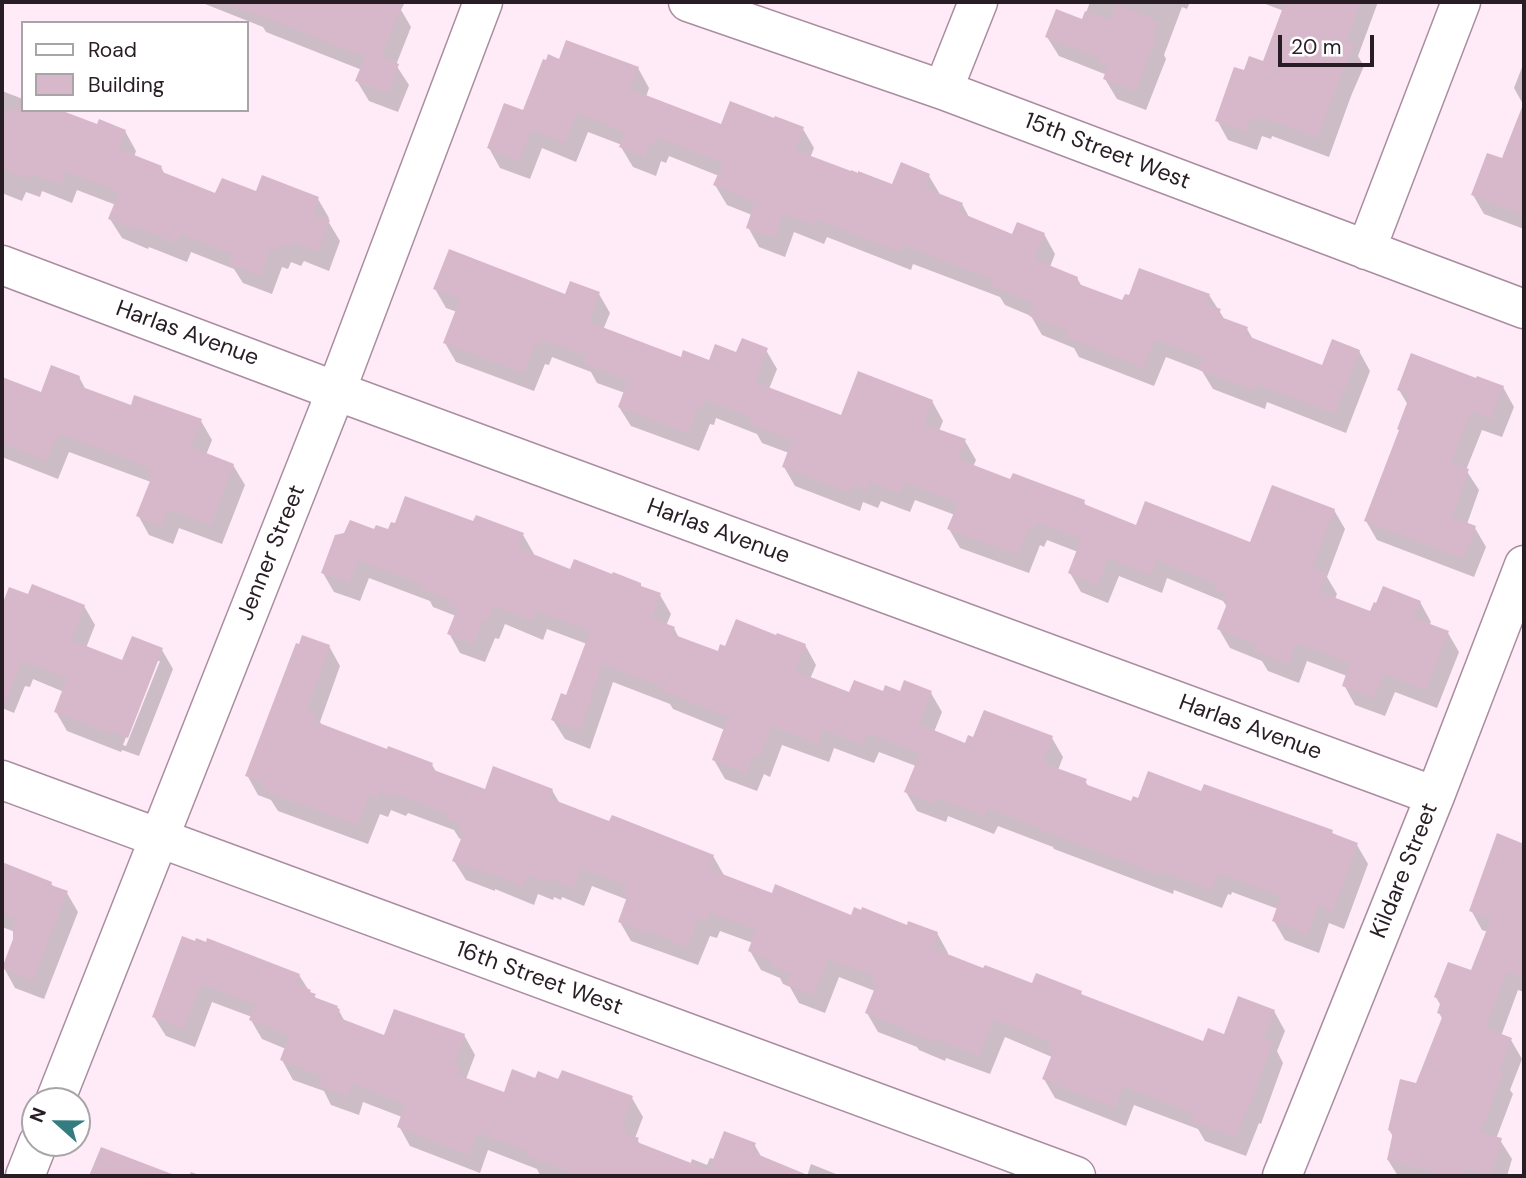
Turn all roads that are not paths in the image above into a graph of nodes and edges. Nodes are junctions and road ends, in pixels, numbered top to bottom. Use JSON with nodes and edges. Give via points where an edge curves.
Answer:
{"nodes":[{"id":1,"x":483,"y":2,"type":"edge"},
{"id":2,"x":688,"y":2,"type":"edge"},
{"id":3,"x":978,"y":2,"type":"edge"},
{"id":4,"x":1461,"y":2,"type":"edge"},
{"id":5,"x":943,"y":90,"type":"junction"},
{"id":6,"x":1366,"y":250,"type":"junction"},
{"id":7,"x":2,"y":265,"type":"edge"},
{"id":8,"x":1524,"y":309,"type":"edge"},
{"id":9,"x":336,"y":391,"type":"junction"},
{"id":10,"x":1524,"y":565,"type":"edge"},
{"id":11,"x":2,"y":780,"type":"edge"},
{"id":12,"x":1435,"y":796,"type":"junction"},
{"id":13,"x":159,"y":839,"type":"junction"},
{"id":14,"x":61,"y":1087,"type":"edge"},
{"id":15,"x":32,"y":1157,"type":"edge"},
{"id":16,"x":25,"y":1176,"type":"edge"},
{"id":17,"x":1076,"y":1176,"type":"edge"},
{"id":18,"x":1282,"y":1176,"type":"edge"}],
"edges":[{"from":1,"to":9,"type":"street","name":"Jenner Street"},
{"from":2,"to":5,"type":"street","name":"15th Street West"},
{"from":3,"to":5,"type":"street"},
{"from":4,"to":6,"type":"street"},
{"from":5,"to":6,"type":"street","name":"15th Street West"},
{"from":6,"to":8,"type":"street","name":"15th Street West"},
{"from":7,"to":9,"type":"street","name":"Harlas Avenue"},
{"from":9,"to":12,"type":"street","name":"Harlas Avenue"},
{"from":9,"to":13,"type":"street","name":"Jenner Street"},
{"from":10,"to":12,"type":"street","name":"Kildare Street"},
{"from":11,"to":13,"type":"street","name":"16th Street West"},
{"from":12,"to":18,"type":"street","name":"Kildare Street"},
{"from":13,"to":14,"type":"street","name":"Jenner Street"},
{"from":13,"to":17,"type":"street","name":"16th Street West"},
{"from":15,"to":16,"type":"street"}]}
